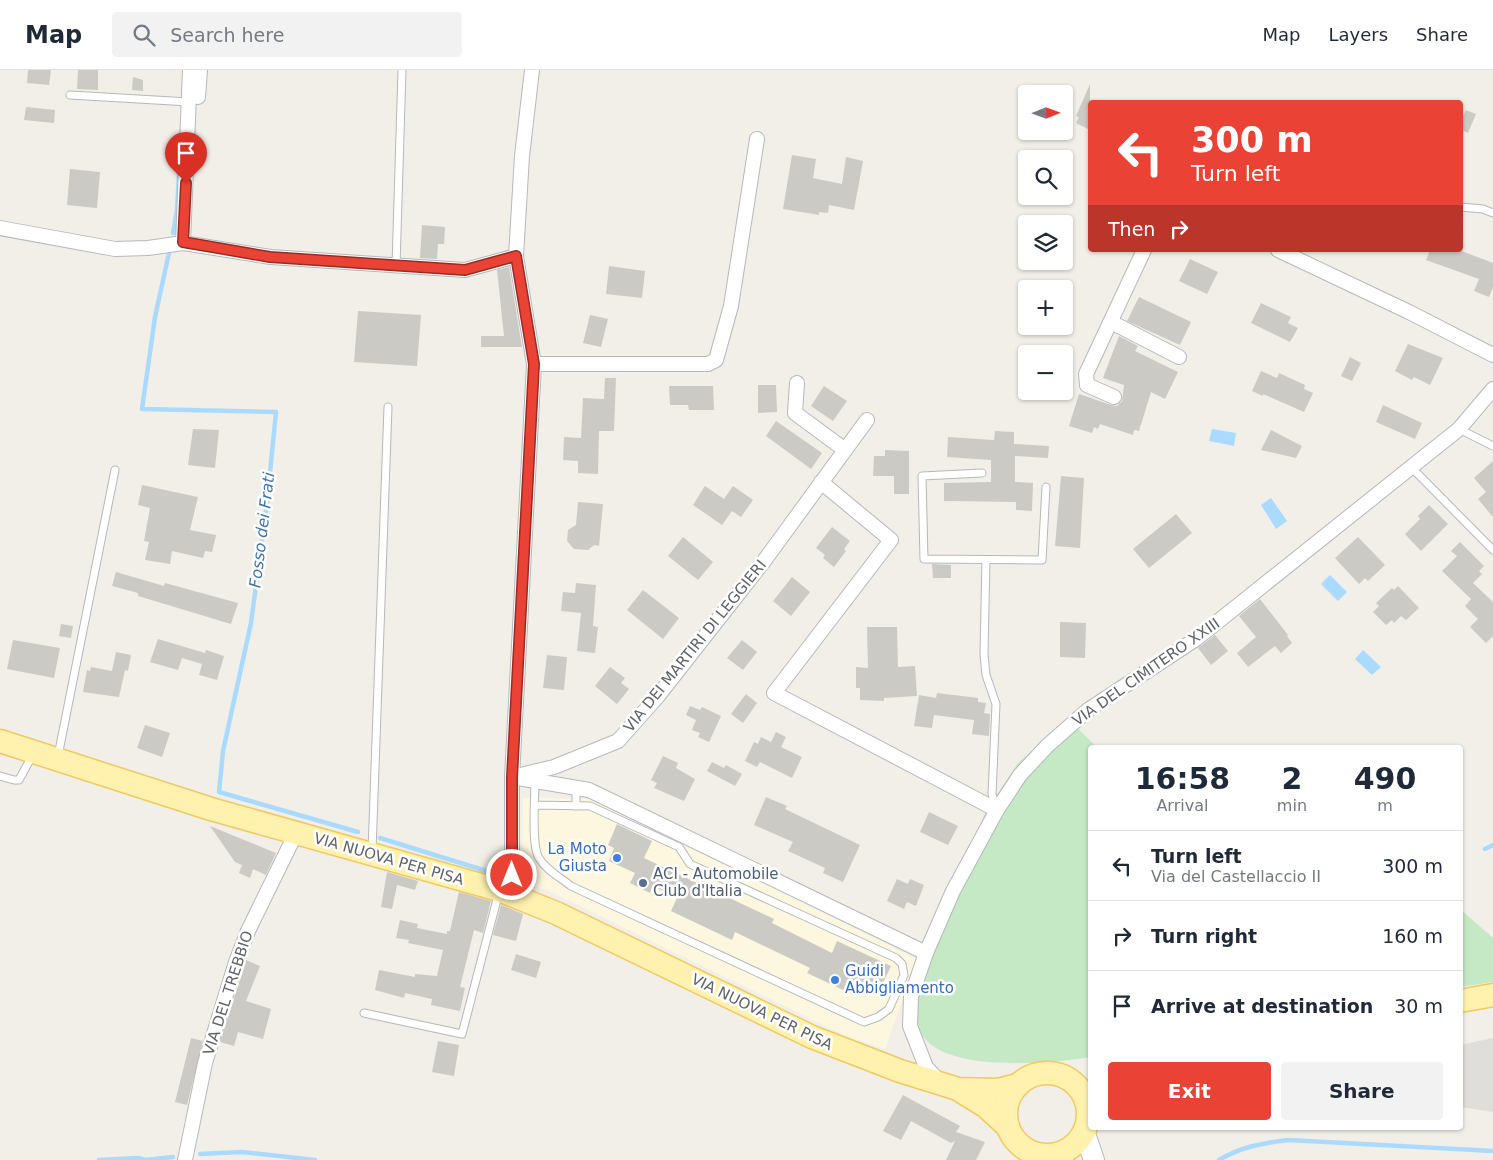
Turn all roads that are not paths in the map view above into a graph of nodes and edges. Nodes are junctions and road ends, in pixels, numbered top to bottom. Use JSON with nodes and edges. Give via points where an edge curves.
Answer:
{"nodes":[{"id":1,"x":190,"y":70,"type":"edge"},
{"id":2,"x":200,"y":70,"type":"edge"},
{"id":3,"x":402,"y":70,"type":"edge"},
{"id":4,"x":532,"y":70,"type":"edge"},
{"id":5,"x":70,"y":95,"type":"dead end"},
{"id":6,"x":189,"y":102,"type":"junction"},
{"id":7,"x":757,"y":140,"type":"dead end"},
{"id":8,"x":186,"y":183,"type":"junction"},
{"id":9,"x":1463,"y":207,"type":"edge"},
{"id":10,"x":1493,"y":213,"type":"edge"},
{"id":11,"x":0,"y":228,"type":"edge"},
{"id":12,"x":183,"y":242,"type":"junction"},
{"id":13,"x":1143,"y":252,"type":"edge"},
{"id":14,"x":1282,"y":252,"type":"edge"},
{"id":15,"x":516,"y":256,"type":"junction"},
{"id":16,"x":396,"y":266,"type":"junction"},
{"id":17,"x":1110,"y":322,"type":"junction"},
{"id":18,"x":1493,"y":355,"type":"edge"},
{"id":19,"x":1179,"y":357,"type":"dead end"},
{"id":20,"x":534,"y":364,"type":"junction"},
{"id":21,"x":797,"y":383,"type":"dead end"},
{"id":22,"x":1493,"y":389,"type":"edge"},
{"id":23,"x":1114,"y":397,"type":"dead end"},
{"id":24,"x":388,"y":407,"type":"dead end"},
{"id":25,"x":867,"y":420,"type":"dead end"},
{"id":26,"x":1459,"y":429,"type":"junction"},
{"id":27,"x":1493,"y":446,"type":"edge"},
{"id":28,"x":844,"y":450,"type":"junction"},
{"id":29,"x":1411,"y":467,"type":"junction"},
{"id":30,"x":115,"y":470,"type":"dead end"},
{"id":31,"x":982,"y":473,"type":"dead end"},
{"id":32,"x":821,"y":482,"type":"junction"},
{"id":33,"x":1046,"y":487,"type":"dead end"},
{"id":34,"x":1493,"y":550,"type":"edge"},
{"id":35,"x":986,"y":560,"type":"junction"},
{"id":36,"x":0,"y":741,"type":"edge"},
{"id":37,"x":34,"y":752,"type":"junction"},
{"id":38,"x":57,"y":760,"type":"junction"},
{"id":39,"x":0,"y":776,"type":"edge"},
{"id":40,"x":512,"y":777,"type":"junction"},
{"id":41,"x":535,"y":781,"type":"junction"},
{"id":42,"x":576,"y":788,"type":"junction"},
{"id":43,"x":535,"y":805,"type":"junction"},
{"id":44,"x":576,"y":806,"type":"junction"},
{"id":45,"x":997,"y":810,"type":"junction"},
{"id":46,"x":296,"y":833,"type":"junction"},
{"id":47,"x":372,"y":855,"type":"junction"},
{"id":48,"x":506,"y":893,"type":"junction"},
{"id":49,"x":926,"y":953,"type":"junction"},
{"id":50,"x":1493,"y":995,"type":"edge"},
{"id":51,"x":1463,"y":1000,"type":"edge"},
{"id":52,"x":364,"y":1013,"type":"dead end"},
{"id":53,"x":1082,"y":1082,"type":"edge"},
{"id":54,"x":1018,"y":1085,"type":"junction"},
{"id":55,"x":950,"y":1087,"type":"junction"},
{"id":56,"x":1087,"y":1120,"type":"edge"},
{"id":57,"x":1008,"y":1127,"type":"junction"},
{"id":58,"x":1089,"y":1130,"type":"edge"},
{"id":59,"x":1054,"y":1157,"type":"edge"},
{"id":60,"x":185,"y":1160,"type":"edge"},
{"id":61,"x":1094,"y":1160,"type":"edge"}],
"edges":[{"from":1,"to":6,"type":"street"},
{"from":2,"to":8,"type":"street","via":[[197,130]]},
{"from":3,"to":16,"type":"lane"},
{"from":4,"to":15,"type":"street","via":[[522,156]]},
{"from":5,"to":6,"type":"lane"},
{"from":6,"to":8,"type":"street"},
{"from":7,"to":20,"type":"street","via":[[731,306],[716,360],[708,364]]},
{"from":8,"to":12,"type":"street"},
{"from":9,"to":10,"type":"lane"},
{"from":11,"to":12,"type":"street","via":[[115,248],[148,248]]},
{"from":12,"to":16,"type":"street","via":[[270,257]]},
{"from":13,"to":17,"type":"street"},
{"from":14,"to":18,"type":"street"},
{"from":15,"to":16,"type":"street","via":[[465,270]]},
{"from":15,"to":20,"type":"street"},
{"from":17,"to":19,"type":"street"},
{"from":17,"to":23,"type":"street","via":[[1086,374],[1086,381],[1087,386]]},
{"from":20,"to":40,"type":"street"},
{"from":21,"to":28,"type":"street","via":[[795,413]]},
{"from":22,"to":26,"type":"street","name":"VIA DEL CIMITERO XXIII"},
{"from":24,"to":47,"type":"lane"},
{"from":25,"to":28,"type":"street","name":"VIA DEI MARTIRI DI LEGGIERI"},
{"from":26,"to":27,"type":"lane"},
{"from":26,"to":29,"type":"street","name":"VIA DEL CIMITERO XXIII"},
{"from":28,"to":32,"type":"street","name":"VIA DEI MARTIRI DI LEGGIERI"},
{"from":29,"to":34,"type":"lane"},
{"from":29,"to":45,"type":"street","name":"VIA DEL CIMITERO XXIII","via":[[1196,639],[1088,710],[1046,746],[1020,775]]},
{"from":30,"to":38,"type":"lane"},
{"from":31,"to":35,"type":"lane","via":[[922,476],[924,560]]},
{"from":32,"to":40,"type":"street","name":"VIA DEI MARTIRI DI LEGGIERI","via":[[670,681],[618,741],[554,767]]},
{"from":32,"to":45,"type":"street","via":[[891,540],[774,693]]},
{"from":33,"to":35,"type":"lane","via":[[1042,560]]},
{"from":35,"to":45,"type":"lane","via":[[984,654],[986,675],[996,704],[992,794]]},
{"from":36,"to":37,"type":"main road","name":"VIA NUOVA PER PISA"},
{"from":37,"to":38,"type":"main road","name":"VIA NUOVA PER PISA"},
{"from":37,"to":39,"type":"lane","via":[[19,780]]},
{"from":38,"to":46,"type":"main road","name":"VIA NUOVA PER PISA"},
{"from":40,"to":41,"type":"street"},
{"from":40,"to":48,"type":"street"},
{"from":41,"to":42,"type":"street"},
{"from":41,"to":43,"type":"lane"},
{"from":42,"to":44,"type":"lane"},
{"from":42,"to":49,"type":"street","via":[[589,790]]},
{"from":43,"to":44,"type":"lane"},
{"from":43,"to":44,"type":"lane","via":[[537,856],[571,886],[864,1022],[889,1009],[904,975],[902,964],[896,958],[690,864],[679,847],[590,806]]},
{"from":45,"to":49,"type":"street","name":"VIA DEL CIMITERO XXIII","via":[[953,891]]},
{"from":46,"to":47,"type":"main road","name":"VIA NUOVA PER PISA"},
{"from":46,"to":60,"type":"street","name":"VIA DEL TREBBIO","via":[[236,962],[205,1063]]},
{"from":47,"to":48,"type":"main road","name":"VIA NUOVA PER PISA"},
{"from":48,"to":52,"type":"lane","via":[[462,1034]]},
{"from":48,"to":55,"type":"main road","name":"VIA NUOVA PER PISA","via":[[556,913],[812,1037]]},
{"from":49,"to":55,"type":"street","name":"VIA DEL CIMITERO XXIII","via":[[911,997],[910,1026],[926,1067]]},
{"from":50,"to":51,"type":"main road"},
{"from":53,"to":54,"type":"main road","via":[[1043,1073]]},
{"from":53,"to":56,"type":"main road"},
{"from":54,"to":55,"type":"main road","via":[[998,1090]]},
{"from":54,"to":57,"type":"main road","via":[[1007,1105]]},
{"from":55,"to":57,"type":"main road","via":[[985,1106]]},
{"from":56,"to":59,"type":"main road","via":[[1078,1140]]},
{"from":57,"to":59,"type":"main road","via":[[1029,1151]]},
{"from":58,"to":61,"type":"main road"}]}
